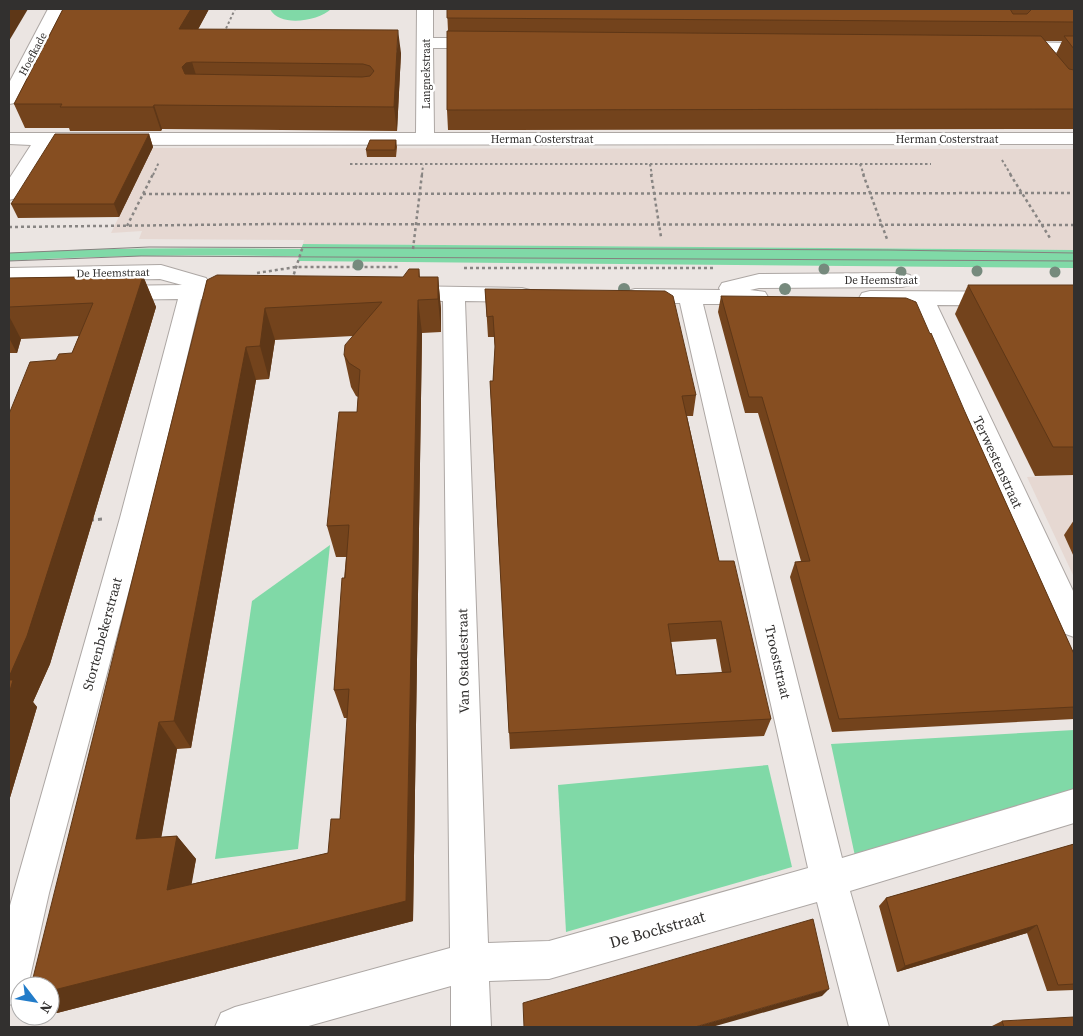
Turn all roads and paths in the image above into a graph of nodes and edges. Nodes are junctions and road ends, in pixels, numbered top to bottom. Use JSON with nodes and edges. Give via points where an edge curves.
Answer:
{"nodes":[{"id":1,"x":56,"y":9,"type":"edge"},
{"id":2,"x":235,"y":9,"type":"edge"},
{"id":3,"x":425,"y":9,"type":"edge"},
{"id":4,"x":220,"y":40,"type":"edge"},
{"id":5,"x":426,"y":42,"type":"junction"},
{"id":6,"x":499,"y":43,"type":"edge"},
{"id":7,"x":1002,"y":47,"type":"edge"},
{"id":8,"x":1038,"y":47,"type":"junction"},
{"id":9,"x":1074,"y":48,"type":"edge"},
{"id":10,"x":1050,"y":62,"type":"edge"},
{"id":11,"x":9,"y":99,"type":"edge"},
{"id":12,"x":9,"y":139,"type":"edge"},
{"id":13,"x":44,"y":139,"type":"junction"},
{"id":14,"x":168,"y":139,"type":"junction"},
{"id":15,"x":425,"y":139,"type":"junction"},
{"id":16,"x":647,"y":139,"type":"junction"},
{"id":17,"x":851,"y":139,"type":"junction"},
{"id":18,"x":1074,"y":139,"type":"edge"},
{"id":19,"x":991,"y":140,"type":"junction"},
{"id":20,"x":158,"y":163,"type":"junction"},
{"id":21,"x":168,"y":163,"type":"dead end"},
{"id":22,"x":994,"y":163,"type":"dead end"},
{"id":23,"x":1004,"y":163,"type":"junction"},
{"id":24,"x":1013,"y":163,"type":"dead end"},
{"id":25,"x":345,"y":164,"type":"dead end"},
{"id":26,"x":650,"y":164,"type":"junction"},
{"id":27,"x":860,"y":164,"type":"junction"},
{"id":28,"x":937,"y":164,"type":"dead end"},
{"id":29,"x":423,"y":165,"type":"junction"},
{"id":30,"x":655,"y":193,"type":"junction"},
{"id":31,"x":1024,"y":193,"type":"junction"},
{"id":32,"x":1074,"y":193,"type":"edge"},
{"id":33,"x":9,"y":194,"type":"edge"},
{"id":34,"x":143,"y":194,"type":"junction"},
{"id":35,"x":419,"y":194,"type":"junction"},
{"id":36,"x":871,"y":194,"type":"junction"},
{"id":37,"x":416,"y":224,"type":"junction"},
{"id":38,"x":659,"y":224,"type":"junction"},
{"id":39,"x":1074,"y":225,"type":"edge"},
{"id":40,"x":127,"y":226,"type":"junction"},
{"id":41,"x":882,"y":226,"type":"junction"},
{"id":42,"x":1043,"y":226,"type":"junction"},
{"id":43,"x":9,"y":227,"type":"edge"},
{"id":44,"x":661,"y":237,"type":"dead end"},
{"id":45,"x":1050,"y":238,"type":"dead end"},
{"id":46,"x":887,"y":239,"type":"dead end"},
{"id":47,"x":303,"y":246,"type":"dead end"},
{"id":48,"x":413,"y":249,"type":"dead end"},
{"id":49,"x":9,"y":275,"type":"edge"},
{"id":50,"x":1074,"y":281,"type":"edge"},
{"id":51,"x":193,"y":287,"type":"junction"},
{"id":52,"x":288,"y":292,"type":"joint"},
{"id":53,"x":387,"y":293,"type":"edge"},
{"id":54,"x":454,"y":294,"type":"junction"},
{"id":55,"x":9,"y":295,"type":"edge"},
{"id":56,"x":543,"y":295,"type":"edge"},
{"id":57,"x":611,"y":296,"type":"edge"},
{"id":58,"x":690,"y":296,"type":"junction"},
{"id":59,"x":923,"y":299,"type":"junction"},
{"id":60,"x":1074,"y":299,"type":"edge"},
{"id":61,"x":134,"y":518,"type":"junction"},
{"id":62,"x":86,"y":520,"type":"dead end"},
{"id":63,"x":1074,"y":624,"type":"edge"},
{"id":64,"x":1074,"y":806,"type":"edge"},
{"id":65,"x":829,"y":880,"type":"junction"},
{"id":66,"x":470,"y":962,"type":"junction"},
{"id":67,"x":9,"y":986,"type":"edge"},
{"id":68,"x":235,"y":1027,"type":"edge"},
{"id":69,"x":471,"y":1027,"type":"edge"},
{"id":70,"x":869,"y":1027,"type":"edge"}],
"edges":[{"from":1,"to":11,"type":"street","name":"Hoefkade"},
{"from":2,"to":4,"type":"path"},
{"from":3,"to":5,"type":"street","name":"Langnekstraat"},
{"from":5,"to":6,"type":"street"},
{"from":5,"to":15,"type":"street","name":"Langnekstraat"},
{"from":7,"to":8,"type":"street"},
{"from":8,"to":9,"type":"street"},
{"from":8,"to":10,"type":"street"},
{"from":12,"to":13,"type":"street","name":"Herman Costerstraat"},
{"from":13,"to":14,"type":"street","name":"Herman Costerstraat"},
{"from":13,"to":33,"type":"street"},
{"from":14,"to":15,"type":"street","name":"Herman Costerstraat"},
{"from":14,"to":20,"type":"path"},
{"from":15,"to":16,"type":"street","name":"Herman Costerstraat"},
{"from":15,"to":29,"type":"path"},
{"from":16,"to":17,"type":"street","name":"Herman Costerstraat"},
{"from":16,"to":26,"type":"path"},
{"from":17,"to":19,"type":"street","name":"Herman Costerstraat"},
{"from":17,"to":27,"type":"path"},
{"from":18,"to":19,"type":"street","name":"Herman Costerstraat"},
{"from":19,"to":23,"type":"path"},
{"from":20,"to":21,"type":"path"},
{"from":20,"to":34,"type":"path"},
{"from":22,"to":23,"type":"path"},
{"from":23,"to":24,"type":"path"},
{"from":23,"to":31,"type":"path"},
{"from":25,"to":29,"type":"path"},
{"from":26,"to":27,"type":"path"},
{"from":26,"to":29,"type":"path"},
{"from":26,"to":30,"type":"path"},
{"from":27,"to":28,"type":"path"},
{"from":27,"to":36,"type":"path"},
{"from":29,"to":35,"type":"path"},
{"from":30,"to":35,"type":"path"},
{"from":30,"to":36,"type":"path"},
{"from":30,"to":38,"type":"path"},
{"from":31,"to":32,"type":"path"},
{"from":31,"to":36,"type":"path"},
{"from":31,"to":42,"type":"path"},
{"from":34,"to":35,"type":"path"},
{"from":34,"to":40,"type":"path"},
{"from":35,"to":37,"type":"path"},
{"from":36,"to":41,"type":"path"},
{"from":37,"to":38,"type":"path"},
{"from":37,"to":40,"type":"path"},
{"from":37,"to":48,"type":"path"},
{"from":38,"to":41,"type":"path"},
{"from":38,"to":44,"type":"path"},
{"from":39,"to":42,"type":"path"},
{"from":40,"to":43,"type":"path"},
{"from":41,"to":42,"type":"path"},
{"from":41,"to":46,"type":"path"},
{"from":42,"to":45,"type":"path"},
{"from":47,"to":52,"type":"path"},
{"from":49,"to":51,"type":"street","name":"De Heemstraat","via":[[161,272]]},
{"from":50,"to":58,"type":"street","name":"De Heemstraat","via":[[759,281]]},
{"from":51,"to":52,"type":"street","name":"De Heemstraat"},
{"from":51,"to":55,"type":"street","name":"De Heemstraat"},
{"from":51,"to":61,"type":"street","name":"Stortenbekerstraat"},
{"from":53,"to":54,"type":"street"},
{"from":54,"to":56,"type":"street"},
{"from":54,"to":66,"type":"street","name":"Van Ostadestraat"},
{"from":57,"to":58,"type":"street","name":"De Heemstraat"},
{"from":58,"to":59,"type":"street","name":"De Heemstraat"},
{"from":58,"to":65,"type":"street","name":"Trooststraat"},
{"from":59,"to":60,"type":"street","name":"De Heemstraat"},
{"from":59,"to":63,"type":"street","name":"Terwestenstraat"},
{"from":61,"to":62,"type":"path"},
{"from":61,"to":67,"type":"street","name":"Stortenbekerstraat","via":[[30,893]]},
{"from":64,"to":65,"type":"street","name":"De Bockstraat"},
{"from":65,"to":66,"type":"street","name":"De Bockstraat","via":[[549,960]]},
{"from":65,"to":70,"type":"street","name":"Trooststraat"},
{"from":66,"to":68,"type":"street","name":"De Bockstraat"},
{"from":66,"to":69,"type":"street","name":"Van Ostadestraat"}]}
